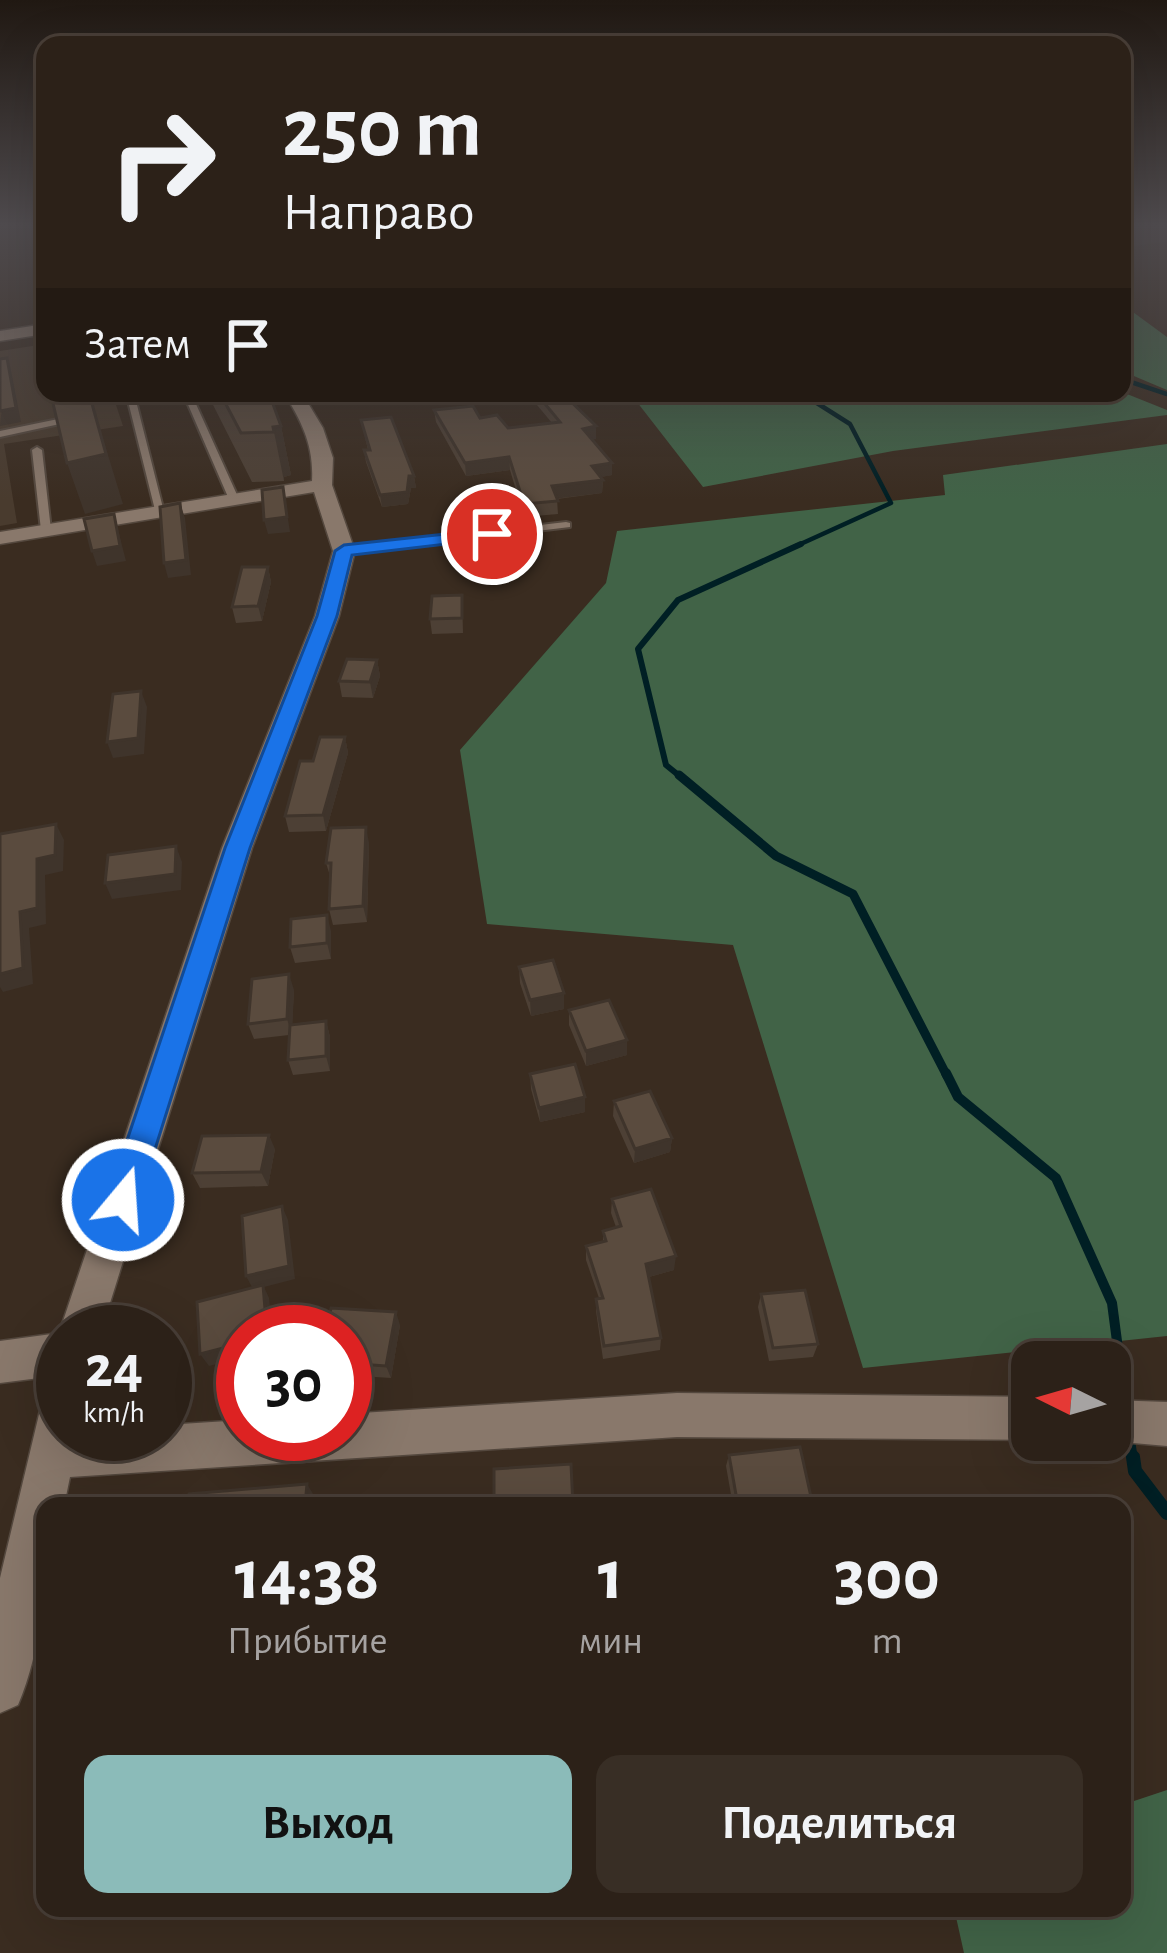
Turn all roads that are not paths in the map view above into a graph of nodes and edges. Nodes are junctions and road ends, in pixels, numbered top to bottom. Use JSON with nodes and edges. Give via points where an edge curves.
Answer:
{"nodes":[{"id":1,"x":36,"y":330,"type":"edge"},
{"id":2,"x":0,"y":336,"type":"edge"},
{"id":3,"x":67,"y":402,"type":"edge"},
{"id":4,"x":132,"y":402,"type":"edge"},
{"id":5,"x":191,"y":402,"type":"edge"},
{"id":6,"x":298,"y":402,"type":"edge"},
{"id":7,"x":0,"y":434,"type":"edge"},
{"id":8,"x":37,"y":450,"type":"dead end"},
{"id":9,"x":322,"y":485,"type":"junction"},
{"id":10,"x":232,"y":497,"type":"junction"},
{"id":11,"x":160,"y":510,"type":"junction"},
{"id":12,"x":566,"y":525,"type":"dead end"},
{"id":13,"x":46,"y":530,"type":"junction"},
{"id":14,"x":0,"y":538,"type":"edge"},
{"id":15,"x":344,"y":551,"type":"junction"},
{"id":16,"x":89,"y":1305,"type":"edge"},
{"id":17,"x":36,"y":1357,"type":"edge"},
{"id":18,"x":0,"y":1361,"type":"edge"},
{"id":19,"x":1011,"y":1419,"type":"edge"},
{"id":20,"x":1131,"y":1423,"type":"edge"},
{"id":21,"x":1167,"y":1424,"type":"edge"},
{"id":22,"x":192,"y":1446,"type":"edge"},
{"id":23,"x":52,"y":1461,"type":"edge"},
{"id":24,"x":43,"y":1497,"type":"edge"},
{"id":25,"x":36,"y":1529,"type":"edge"},
{"id":26,"x":0,"y":1687,"type":"edge"}],
"edges":[{"from":1,"to":2,"type":"street"},
{"from":3,"to":7,"type":"lane","via":[[66,420]]},
{"from":4,"to":11,"type":"lane"},
{"from":5,"to":10,"type":"lane"},
{"from":6,"to":9,"type":"street","via":[[323,458]]},
{"from":8,"to":13,"type":"lane"},
{"from":9,"to":10,"type":"street"},
{"from":9,"to":15,"type":"street"},
{"from":10,"to":11,"type":"street"},
{"from":11,"to":13,"type":"street"},
{"from":12,"to":15,"type":"lane"},
{"from":13,"to":14,"type":"street"},
{"from":15,"to":16,"type":"street"},
{"from":17,"to":18,"type":"street"},
{"from":19,"to":22,"type":"street","via":[[677,1415]]},
{"from":20,"to":21,"type":"street"},
{"from":23,"to":24,"type":"street"},
{"from":25,"to":26,"type":"street"}]}
